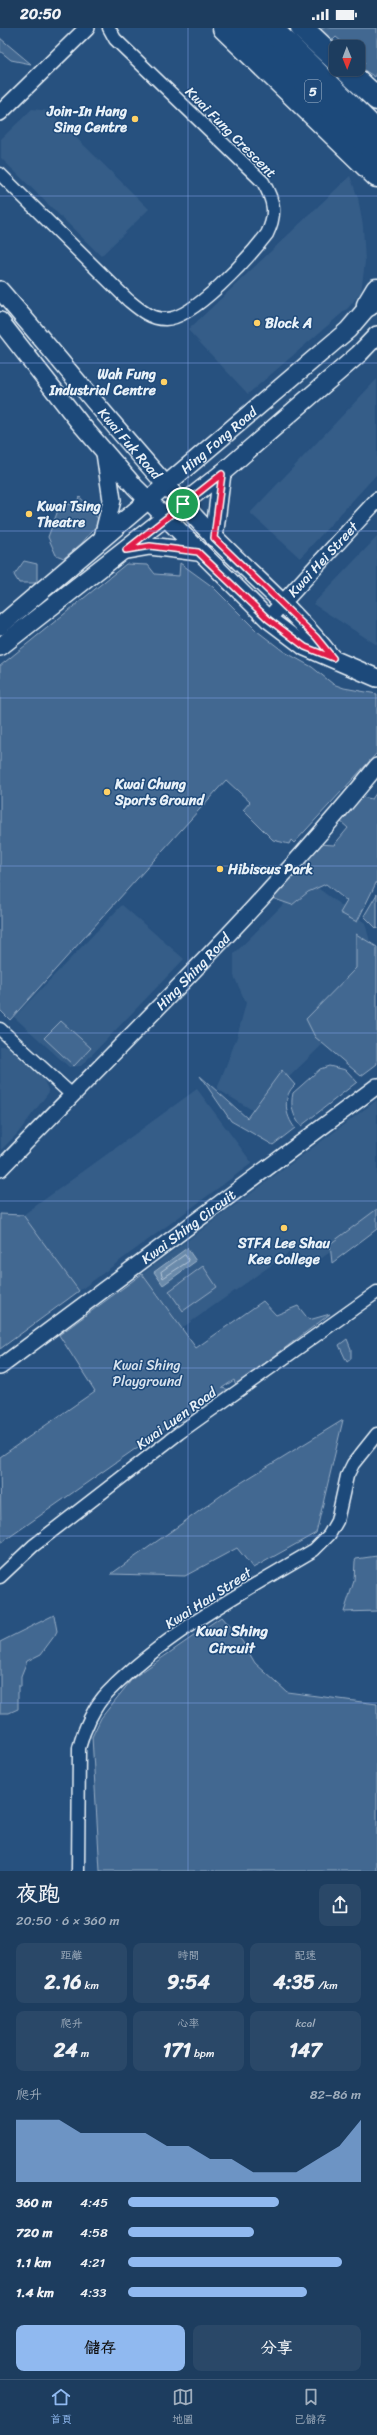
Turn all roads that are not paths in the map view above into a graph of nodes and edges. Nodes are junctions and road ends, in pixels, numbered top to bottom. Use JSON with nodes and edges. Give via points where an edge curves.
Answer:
{"nodes":[{"id":1,"x":87,"y":28,"type":"edge"},
{"id":2,"x":109,"y":28,"type":"edge"},
{"id":3,"x":224,"y":28,"type":"edge"},
{"id":4,"x":249,"y":28,"type":"edge"},
{"id":5,"x":271,"y":28,"type":"edge"},
{"id":6,"x":302,"y":28,"type":"edge"},
{"id":7,"x":329,"y":53,"type":"edge"},
{"id":8,"x":352,"y":76,"type":"edge"},
{"id":9,"x":375,"y":97,"type":"edge"},
{"id":10,"x":0,"y":113,"type":"edge"},
{"id":11,"x":377,"y":132,"type":"edge"},
{"id":12,"x":377,"y":154,"type":"edge"},
{"id":13,"x":0,"y":174,"type":"edge"},
{"id":14,"x":377,"y":176,"type":"edge"},
{"id":15,"x":0,"y":290,"type":"edge"},
{"id":16,"x":375,"y":298,"type":"edge"},
{"id":17,"x":0,"y":321,"type":"edge"},
{"id":18,"x":377,"y":335,"type":"edge"},
{"id":19,"x":105,"y":453,"type":"junction"},
{"id":20,"x":222,"y":474,"type":"junction"},
{"id":21,"x":165,"y":484,"type":"junction"},
{"id":22,"x":147,"y":500,"type":"junction"},
{"id":23,"x":376,"y":502,"type":"edge"},
{"id":24,"x":183,"y":504,"type":"junction"},
{"id":25,"x":165,"y":518,"type":"junction"},
{"id":26,"x":103,"y":537,"type":"junction"},
{"id":27,"x":214,"y":538,"type":"junction"},
{"id":28,"x":126,"y":550,"type":"junction"},
{"id":29,"x":198,"y":552,"type":"junction"},
{"id":30,"x":281,"y":604,"type":"junction"},
{"id":31,"x":268,"y":619,"type":"junction"},
{"id":32,"x":0,"y":626,"type":"edge"},
{"id":33,"x":0,"y":648,"type":"edge"},
{"id":34,"x":333,"y":658,"type":"junction"},
{"id":35,"x":377,"y":678,"type":"edge"},
{"id":36,"x":377,"y":766,"type":"edge"},
{"id":37,"x":0,"y":1029,"type":"edge"},
{"id":38,"x":377,"y":1086,"type":"edge"},
{"id":39,"x":72,"y":1095,"type":"junction"},
{"id":40,"x":0,"y":1169,"type":"edge"},
{"id":41,"x":377,"y":1292,"type":"edge"},
{"id":42,"x":0,"y":1367,"type":"edge"},
{"id":43,"x":377,"y":1434,"type":"edge"},
{"id":44,"x":0,"y":1576,"type":"edge"},
{"id":45,"x":78,"y":1871,"type":"edge"}],
"edges":[{"from":1,"to":10,"type":"street"},
{"from":2,"to":13,"type":"street","name":"Kwai Fung Crescent","via":[[115,39],[263,182],[272,197],[275,210],[267,234],[197,306],[178,318],[158,318],[148,315],[128,300]]},
{"from":3,"to":14,"type":"highway"},
{"from":4,"to":12,"type":"highway","number":"5"},
{"from":5,"to":11,"type":"highway","number":"5"},
{"from":6,"to":7,"type":"highway"},
{"from":8,"to":9,"type":"highway"},
{"from":15,"to":21,"type":"main road","name":"Kwai Fuk Road"},
{"from":16,"to":21,"type":"main road","name":"Hing Fong Road","via":[[348,330]]},
{"from":17,"to":19,"type":"main road","name":"Kwai Fuk Road"},
{"from":18,"to":20,"type":"main road","name":"Hing Fong Road","via":[[359,354]]},
{"from":19,"to":22,"type":"main road","name":"Kwai Fuk Road"},
{"from":19,"to":26,"type":"main road","via":[[112,500]]},
{"from":20,"to":24,"type":"main road","name":"Hing Fong Road"},
{"from":20,"to":27,"type":"main road"},
{"from":21,"to":22,"type":"main road","name":"Hing Fong Road"},
{"from":21,"to":24,"type":"main road","name":"Kwai Fuk Road"},
{"from":22,"to":25,"type":"main road","name":"Kwai Fuk Road"},
{"from":22,"to":26,"type":"main road","name":"Hing Fong Road"},
{"from":23,"to":30,"type":"street","name":"Kwai Hei Street"},
{"from":24,"to":25,"type":"main road","name":"Hing Fong Road"},
{"from":24,"to":27,"type":"main road","name":"Kwai Fuk Road"},
{"from":25,"to":28,"type":"main road","name":"Hing Fong Road"},
{"from":25,"to":29,"type":"main road","name":"Kwai Fuk Road"},
{"from":26,"to":32,"type":"main road","name":"Hing Fong Road"},
{"from":27,"to":30,"type":"main road","name":"Kwai Fuk Road"},
{"from":28,"to":29,"type":"main road","via":[[150,546]]},
{"from":28,"to":33,"type":"main road","name":"Hing Fong Road"},
{"from":29,"to":31,"type":"main road","name":"Kwai Fuk Road"},
{"from":30,"to":31,"type":"street","name":"Kwai Hei Street"},
{"from":30,"to":34,"type":"main road","name":"Kwai Fuk Road","via":[[316,637]]},
{"from":31,"to":34,"type":"main road","name":"Kwai Fuk Road","via":[[305,647]]},
{"from":34,"to":35,"type":"main road","name":"Kwai Fuk Road"},
{"from":36,"to":39,"type":"street","name":"Hing Shing Road","via":[[335,818],[200,966]]},
{"from":37,"to":39,"type":"street"},
{"from":38,"to":42,"type":"street","name":"Kwai Shing Circuit"},
{"from":39,"to":40,"type":"street","name":"Hing Shing Road"},
{"from":41,"to":44,"type":"street","name":"Kwai Luen Road","via":[[179,1433],[33,1546]]},
{"from":43,"to":45,"type":"street","name":"Kwai Hau Street","via":[[346,1476],[336,1521],[329,1535],[314,1550],[190,1624],[107,1692],[82,1735]]}]}
